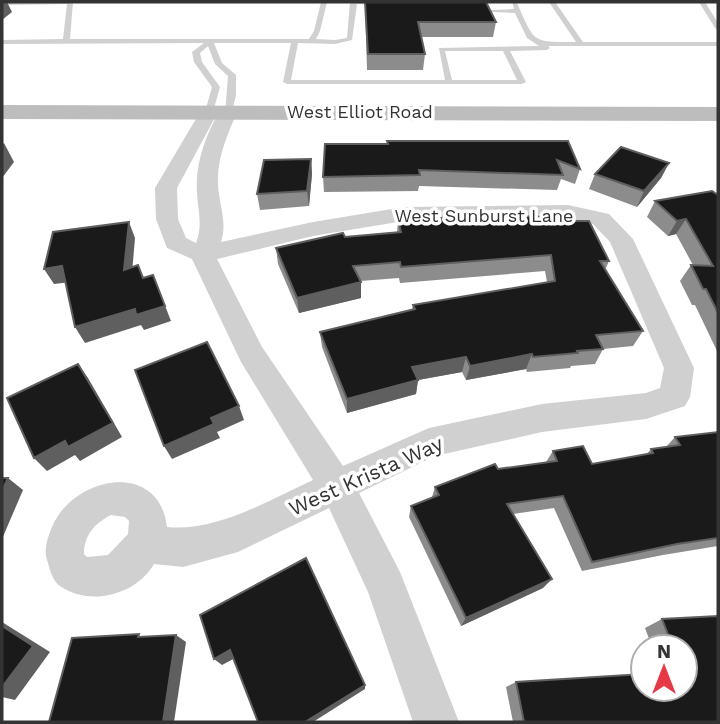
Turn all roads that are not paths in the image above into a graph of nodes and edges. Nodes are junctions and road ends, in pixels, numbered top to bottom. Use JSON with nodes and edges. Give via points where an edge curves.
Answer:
{"nodes":[{"id":1,"x":68,"y":2,"type":"edge"},
{"id":2,"x":324,"y":2,"type":"edge"},
{"id":3,"x":353,"y":2,"type":"edge"},
{"id":4,"x":513,"y":2,"type":"edge"},
{"id":5,"x":552,"y":2,"type":"edge"},
{"id":6,"x":702,"y":2,"type":"edge"},
{"id":7,"x":2,"y":3,"type":"edge"},
{"id":8,"x":392,"y":3,"type":"edge"},
{"id":9,"x":473,"y":3,"type":"edge"},
{"id":10,"x":465,"y":10,"type":"edge"},
{"id":11,"x":517,"y":11,"type":"junction"},
{"id":12,"x":718,"y":28,"type":"edge"},
{"id":13,"x":66,"y":41,"type":"junction"},
{"id":14,"x":295,"y":41,"type":"junction"},
{"id":15,"x":311,"y":41,"type":"junction"},
{"id":16,"x":2,"y":42,"type":"edge"},
{"id":17,"x":210,"y":42,"type":"junction"},
{"id":18,"x":540,"y":44,"type":"junction"},
{"id":19,"x":581,"y":44,"type":"junction"},
{"id":20,"x":718,"y":44,"type":"edge"},
{"id":21,"x":506,"y":49,"type":"junction"},
{"id":22,"x":449,"y":82,"type":"junction"},
{"id":23,"x":2,"y":112,"type":"edge"},
{"id":24,"x":718,"y":114,"type":"edge"},
{"id":25,"x":215,"y":120,"type":"junction"},
{"id":26,"x":2,"y":128,"type":"edge"},
{"id":27,"x":718,"y":129,"type":"edge"},
{"id":28,"x":202,"y":254,"type":"junction"},
{"id":29,"x":674,"y":397,"type":"joint"},
{"id":30,"x":337,"y":487,"type":"junction"},
{"id":31,"x":145,"y":544,"type":"dead end"},
{"id":32,"x":436,"y":722,"type":"edge"}],
"edges":[{"from":1,"to":7,"type":"lane"},
{"from":1,"to":13,"type":"lane"},
{"from":2,"to":15,"type":"lane"},
{"from":3,"to":8,"type":"lane"},
{"from":3,"to":15,"type":"lane","via":[[350,39]]},
{"from":4,"to":9,"type":"lane"},
{"from":4,"to":11,"type":"lane"},
{"from":5,"to":19,"type":"lane"},
{"from":6,"to":12,"type":"lane"},
{"from":10,"to":11,"type":"lane"},
{"from":11,"to":18,"type":"lane","via":[[529,37]]},
{"from":13,"to":16,"type":"lane"},
{"from":13,"to":17,"type":"lane"},
{"from":14,"to":15,"type":"lane"},
{"from":14,"to":17,"type":"lane"},
{"from":14,"to":22,"type":"lane","via":[[287,82]]},
{"from":17,"to":25,"type":"lane","via":[[219,64],[232,75],[232,95]]},
{"from":17,"to":25,"type":"lane","via":[[196,56],[216,86]]},
{"from":18,"to":19,"type":"lane"},
{"from":18,"to":21,"type":"lane","via":[[547,48]]},
{"from":19,"to":20,"type":"lane"},
{"from":21,"to":22,"type":"lane","via":[[441,49]]},
{"from":21,"to":22,"type":"lane","via":[[522,82]]},
{"from":23,"to":25,"type":"main road","name":"West Elliot Road"},
{"from":24,"to":25,"type":"main road","name":"West Elliot Road"},
{"from":25,"to":26,"type":"main road","name":"West Elliot Road"},
{"from":25,"to":27,"type":"main road","name":"West Elliot Road"},
{"from":25,"to":28,"type":"street","via":[[207,180],[213,237]]},
{"from":25,"to":28,"type":"street","via":[[192,145],[166,188],[167,219],[176,243]]},
{"from":28,"to":29,"type":"street","name":"West Sunburst Lane","via":[[404,214],[568,212],[601,219],[621,240],[679,368]]},
{"from":28,"to":30,"type":"street","via":[[251,354]]},
{"from":29,"to":30,"type":"street","name":"West Krista Way","via":[[646,406],[542,418],[429,443]]},
{"from":30,"to":31,"type":"street","name":"West Krista Way","via":[[238,533],[183,548]]},
{"from":30,"to":32,"type":"street","via":[[386,586]]}]}
